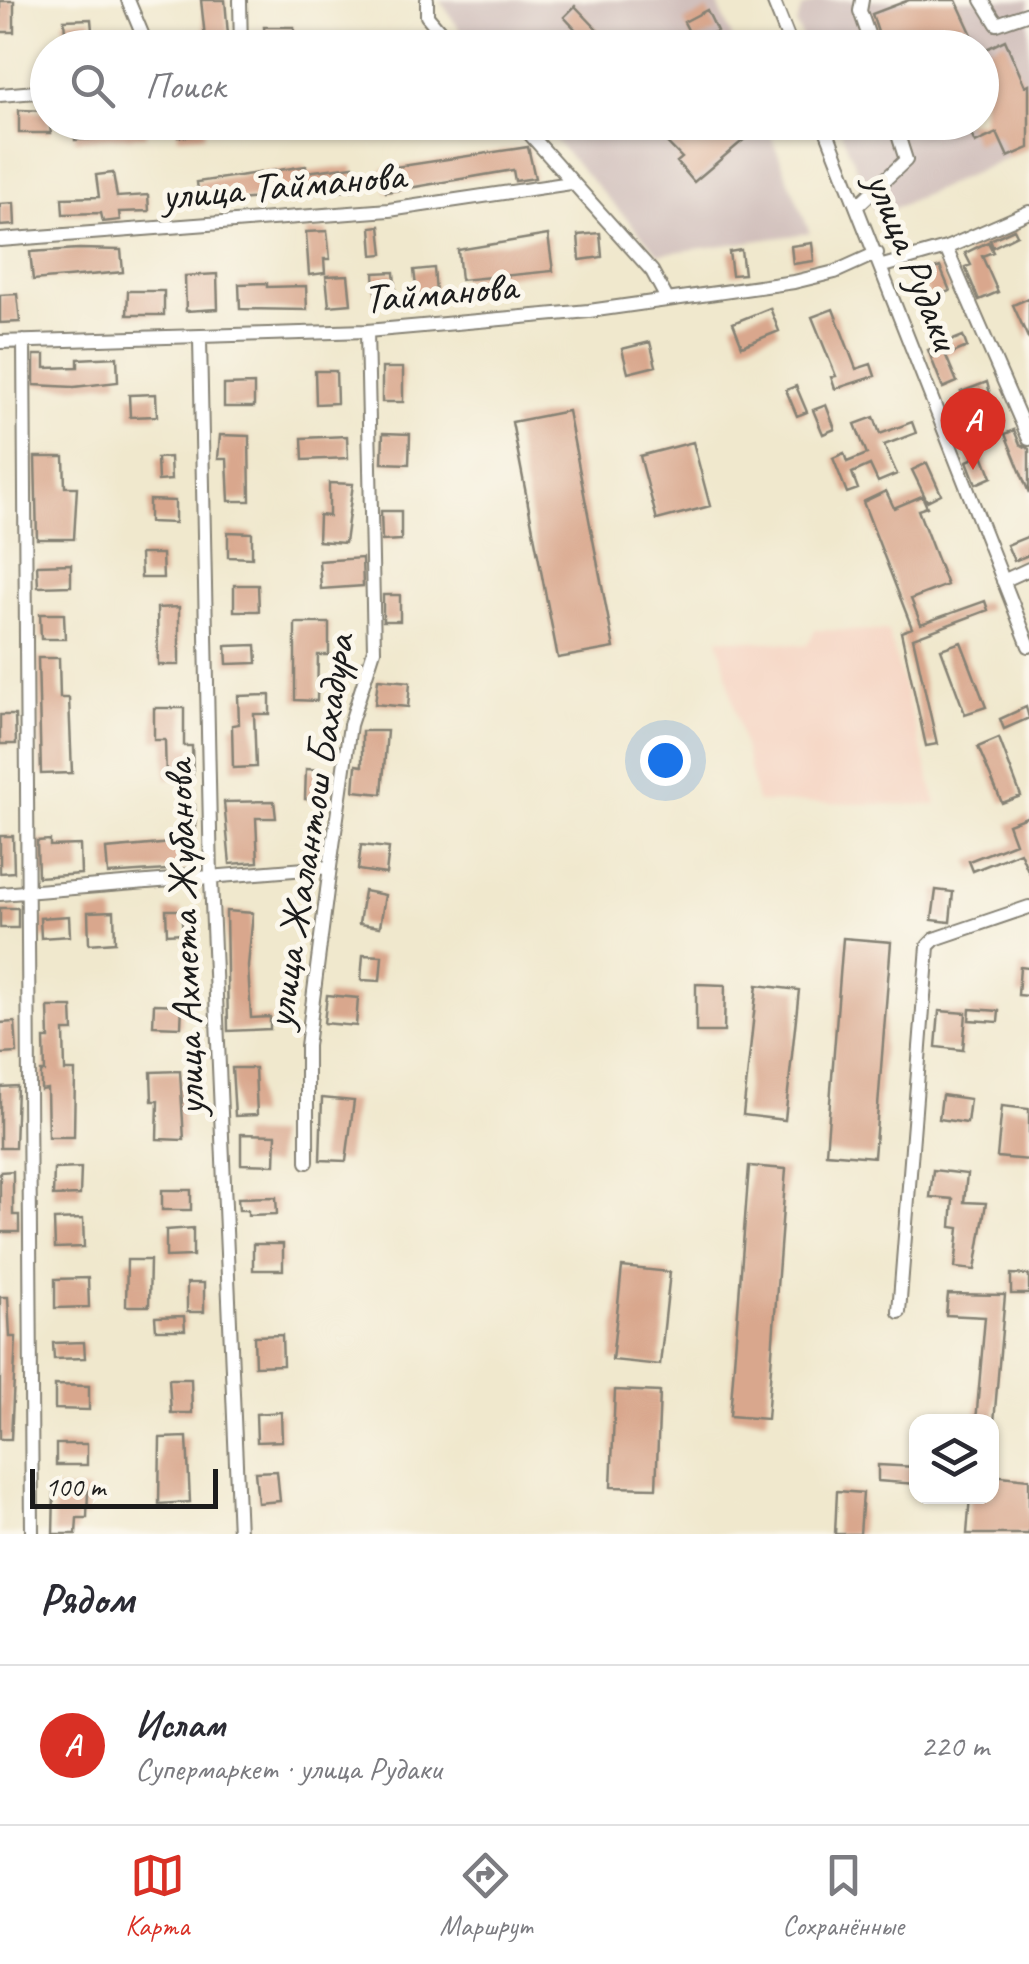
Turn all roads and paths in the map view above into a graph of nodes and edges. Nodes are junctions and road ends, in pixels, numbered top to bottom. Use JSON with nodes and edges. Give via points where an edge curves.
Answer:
{"nodes":[{"id":1,"x":128,"y":0,"type":"edge"},
{"id":2,"x":240,"y":0,"type":"edge"},
{"id":3,"x":428,"y":0,"type":"edge"},
{"id":4,"x":773,"y":0,"type":"edge"},
{"id":5,"x":862,"y":0,"type":"edge"},
{"id":6,"x":982,"y":0,"type":"edge"},
{"id":7,"x":1029,"y":13,"type":"edge"},
{"id":8,"x":140,"y":30,"type":"edge"},
{"id":9,"x":241,"y":30,"type":"edge"},
{"id":10,"x":439,"y":30,"type":"edge"},
{"id":11,"x":785,"y":30,"type":"edge"},
{"id":12,"x":866,"y":30,"type":"edge"},
{"id":13,"x":30,"y":92,"type":"edge"},
{"id":14,"x":0,"y":94,"type":"edge"},
{"id":15,"x":535,"y":140,"type":"edge"},
{"id":16,"x":830,"y":140,"type":"edge"},
{"id":17,"x":900,"y":140,"type":"edge"},
{"id":18,"x":571,"y":182,"type":"junction"},
{"id":19,"x":858,"y":206,"type":"junction"},
{"id":20,"x":1029,"y":212,"type":"edge"},
{"id":21,"x":0,"y":240,"type":"edge"},
{"id":22,"x":946,"y":248,"type":"junction"},
{"id":23,"x":880,"y":259,"type":"junction"},
{"id":24,"x":666,"y":297,"type":"junction"},
{"id":25,"x":367,"y":331,"type":"junction"},
{"id":26,"x":200,"y":339,"type":"junction"},
{"id":27,"x":24,"y":340,"type":"junction"},
{"id":28,"x":0,"y":342,"type":"edge"},
{"id":29,"x":1029,"y":438,"type":"edge"},
{"id":30,"x":1029,"y":569,"type":"edge"},
{"id":31,"x":1003,"y":581,"type":"junction"},
{"id":32,"x":1029,"y":646,"type":"edge"},
{"id":33,"x":330,"y":868,"type":"junction"},
{"id":34,"x":211,"y":879,"type":"junction"},
{"id":35,"x":0,"y":894,"type":"edge"},
{"id":36,"x":28,"y":894,"type":"junction"},
{"id":37,"x":1029,"y":907,"type":"edge"},
{"id":38,"x":307,"y":1162,"type":"dead end"},
{"id":39,"x":899,"y":1312,"type":"dead end"},
{"id":40,"x":32,"y":1534,"type":"edge"},
{"id":41,"x":239,"y":1534,"type":"edge"}],
"edges":[{"from":1,"to":8,"type":"street"},
{"from":2,"to":9,"type":"street"},
{"from":3,"to":10,"type":"street","via":[[427,16]]},
{"from":4,"to":11,"type":"street"},
{"from":5,"to":12,"type":"street"},
{"from":6,"to":7,"type":"street","via":[[997,24]]},
{"from":13,"to":14,"type":"street"},
{"from":15,"to":18,"type":"street"},
{"from":16,"to":19,"type":"street","name":"улица Рудаки"},
{"from":17,"to":19,"type":"street","via":[[906,160]]},
{"from":18,"to":21,"type":"street","name":"улица Тайманова","via":[[389,210]]},
{"from":18,"to":24,"type":"street","via":[[652,271]]},
{"from":19,"to":23,"type":"street","name":"улица Рудаки"},
{"from":20,"to":22,"type":"street","name":"Тайманова"},
{"from":22,"to":23,"type":"street","name":"Тайманова"},
{"from":22,"to":29,"type":"street"},
{"from":23,"to":24,"type":"street","name":"Тайманова","via":[[794,282]]},
{"from":23,"to":31,"type":"street","name":"улица Рудаки"},
{"from":24,"to":25,"type":"street","name":"Тайманова","via":[[590,311]]},
{"from":25,"to":26,"type":"street","name":"Тайманова"},
{"from":25,"to":33,"type":"street","name":"улица Жалантош Бахадура","via":[[374,650],[350,724]]},
{"from":26,"to":27,"type":"street","name":"Тайманова"},
{"from":26,"to":34,"type":"street","name":"улица Ахмета Жубанова"},
{"from":27,"to":28,"type":"street","name":"Тайманова"},
{"from":27,"to":36,"type":"street"},
{"from":30,"to":31,"type":"street"},
{"from":31,"to":32,"type":"street","name":"улица Рудаки"},
{"from":33,"to":34,"type":"street"},
{"from":33,"to":38,"type":"street","name":"улица Жалантош Бахадура","via":[[307,1046]]},
{"from":34,"to":36,"type":"street"},
{"from":34,"to":41,"type":"street","name":"улица Ахмета Жубанова"},
{"from":35,"to":36,"type":"street"},
{"from":36,"to":40,"type":"street"},
{"from":37,"to":39,"type":"street","via":[[928,946]]}]}
